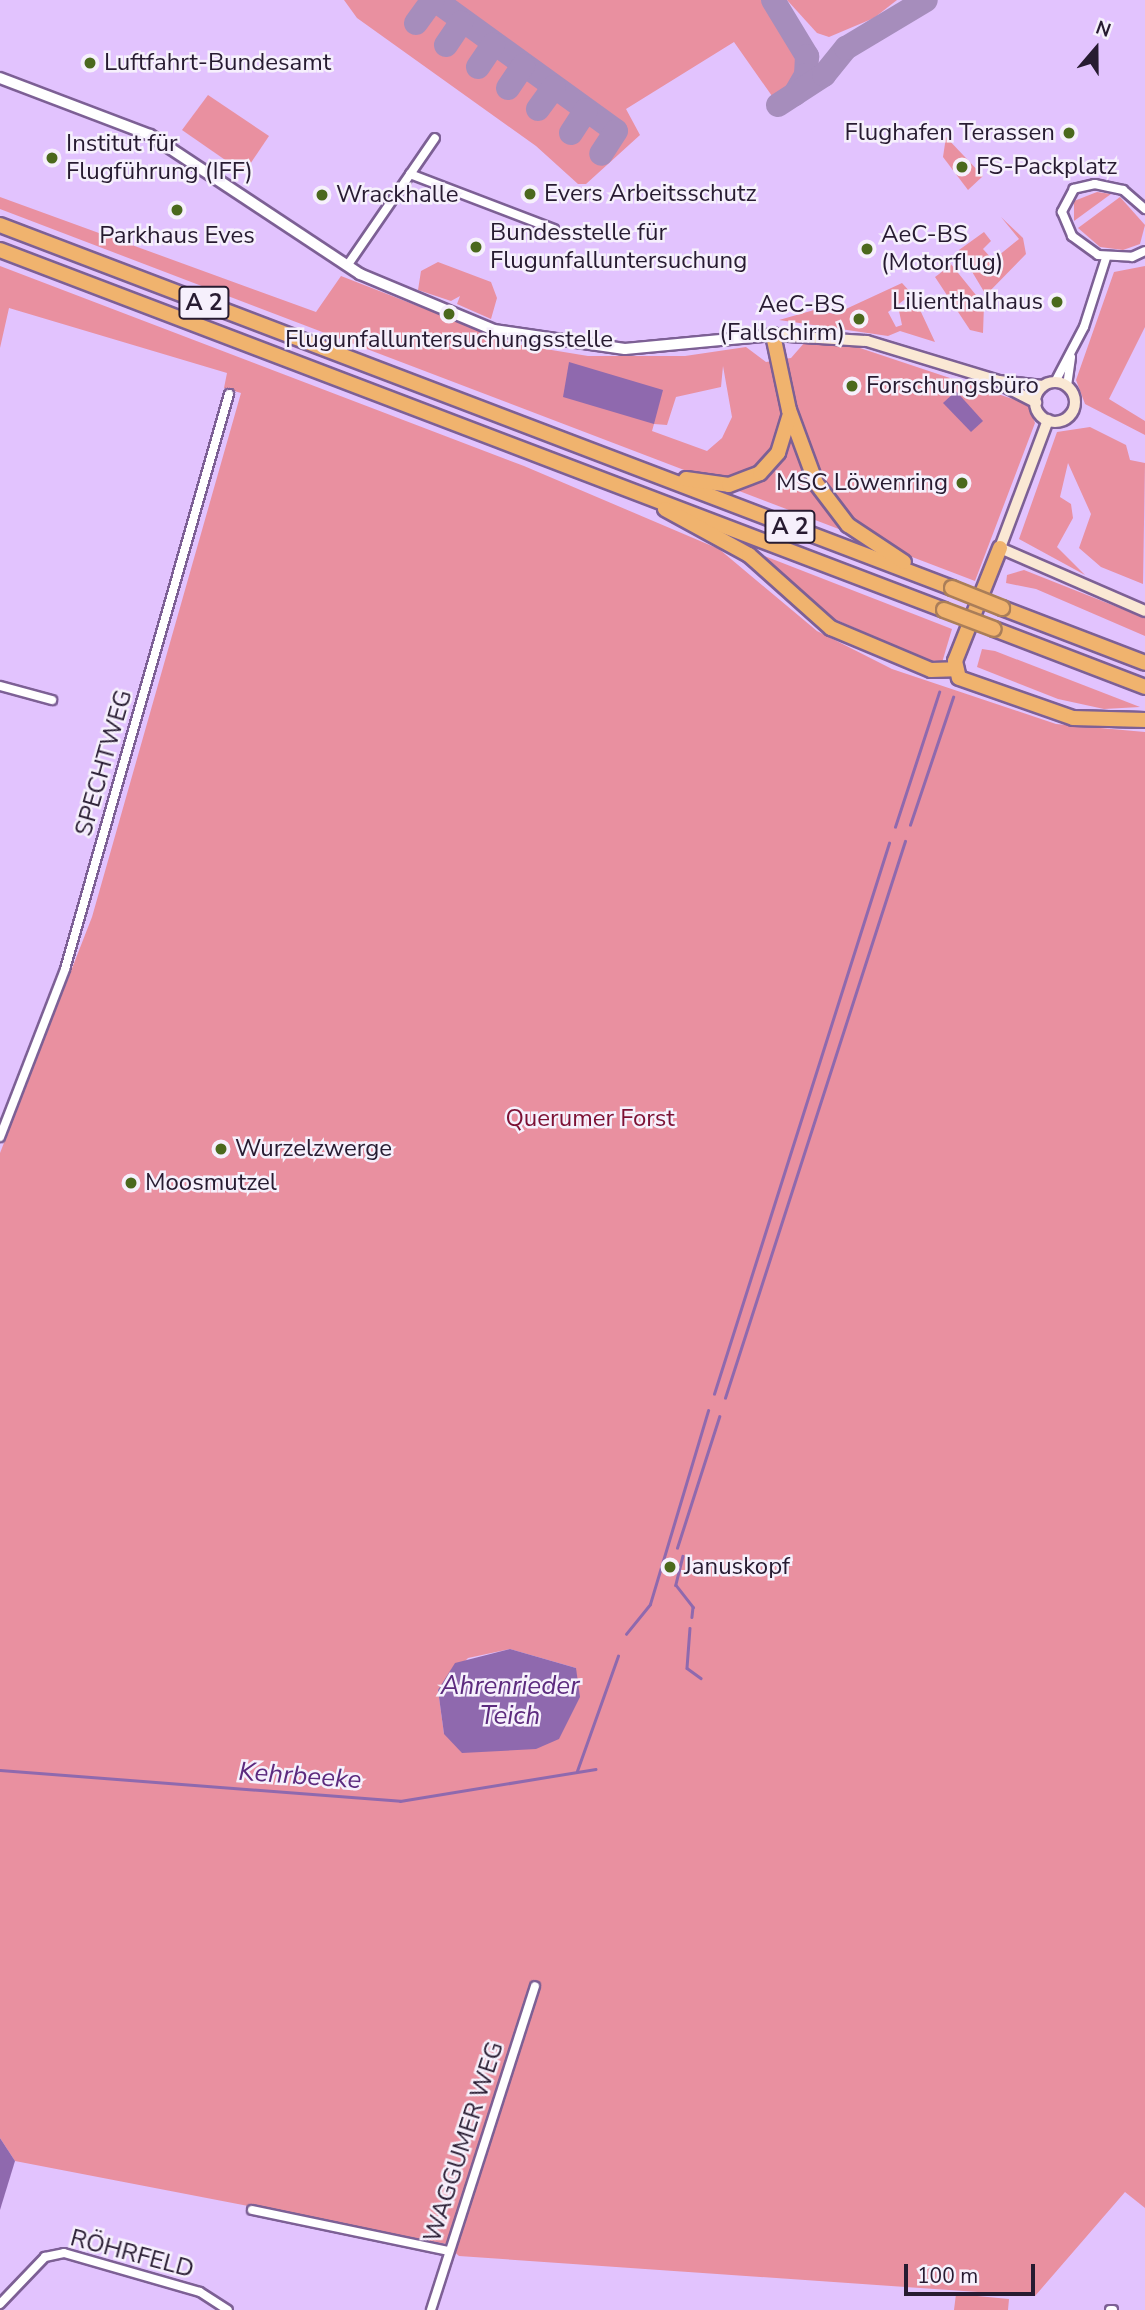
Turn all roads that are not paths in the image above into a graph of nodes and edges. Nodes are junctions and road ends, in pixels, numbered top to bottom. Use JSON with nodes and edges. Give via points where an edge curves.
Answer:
{"nodes":[{"id":1,"x":0,"y":78,"type":"edge"},
{"id":2,"x":435,"y":138,"type":"dead end"},
{"id":3,"x":410,"y":174,"type":"junction"},
{"id":4,"x":1145,"y":209,"type":"edge"},
{"id":5,"x":0,"y":225,"type":"edge"},
{"id":6,"x":554,"y":229,"type":"dead end"},
{"id":7,"x":0,"y":250,"type":"edge"},
{"id":8,"x":1145,"y":251,"type":"edge"},
{"id":9,"x":1106,"y":258,"type":"junction"},
{"id":10,"x":347,"y":266,"type":"junction"},
{"id":11,"x":773,"y":335,"type":"junction"},
{"id":12,"x":1072,"y":357,"type":"junction"},
{"id":13,"x":999,"y":381,"type":"junction"},
{"id":14,"x":1055,"y":382,"type":"junction"},
{"id":15,"x":1042,"y":386,"type":"junction"},
{"id":16,"x":1068,"y":386,"type":"junction"},
{"id":17,"x":229,"y":394,"type":"dead end"},
{"id":18,"x":1035,"y":402,"type":"junction"},
{"id":19,"x":789,"y":410,"type":"junction"},
{"id":20,"x":1048,"y":420,"type":"junction"},
{"id":21,"x":636,"y":468,"type":"junction"},
{"id":22,"x":653,"y":499,"type":"junction"},
{"id":23,"x":1000,"y":548,"type":"junction"},
{"id":24,"x":948,"y":587,"type":"junction"},
{"id":25,"x":1145,"y":611,"type":"edge"},
{"id":26,"x":1145,"y":663,"type":"edge"},
{"id":27,"x":955,"y":669,"type":"junction"},
{"id":28,"x":0,"y":686,"type":"edge"},
{"id":29,"x":1145,"y":687,"type":"edge"},
{"id":30,"x":52,"y":700,"type":"dead end"},
{"id":31,"x":1145,"y":720,"type":"edge"},
{"id":32,"x":0,"y":1137,"type":"edge"},
{"id":33,"x":535,"y":1986,"type":"dead end"},
{"id":34,"x":251,"y":2210,"type":"dead end"},
{"id":35,"x":449,"y":2251,"type":"junction"},
{"id":36,"x":0,"y":2304,"type":"edge"},
{"id":37,"x":228,"y":2310,"type":"edge"},
{"id":38,"x":431,"y":2310,"type":"edge"}],
"edges":[{"from":1,"to":10,"type":"street","via":[[161,141]]},
{"from":2,"to":3,"type":"street"},
{"from":3,"to":6,"type":"street"},
{"from":3,"to":10,"type":"street"},
{"from":4,"to":9,"type":"street","via":[[1107,184],[1079,187],[1067,197],[1068,230]]},
{"from":5,"to":21,"type":"highway","number":"A 2"},
{"from":7,"to":22,"type":"highway","number":"A 2"},
{"from":8,"to":9,"type":"street"},
{"from":9,"to":12,"type":"street"},
{"from":10,"to":11,"type":"street","via":[[449,314],[554,343],[667,348]]},
{"from":11,"to":13,"type":"main road","via":[[867,341]]},
{"from":11,"to":19,"type":"highway"},
{"from":12,"to":14,"type":"street"},
{"from":12,"to":16,"type":"street"},
{"from":13,"to":15,"type":"main road"},
{"from":13,"to":18,"type":"main road"},
{"from":14,"to":15,"type":"main road"},
{"from":14,"to":16,"type":"main road"},
{"from":15,"to":18,"type":"main road"},
{"from":16,"to":20,"type":"main road","via":[[1075,398],[1073,412]]},
{"from":17,"to":32,"type":"street","name":"SPECHTWEG","via":[[65,970]]},
{"from":18,"to":20,"type":"main road"},
{"from":19,"to":21,"type":"highway","via":[[778,453],[745,481],[712,485]]},
{"from":19,"to":24,"type":"highway","via":[[810,472],[839,515],[874,545]]},
{"from":20,"to":23,"type":"main road"},
{"from":21,"to":24,"type":"highway","number":"A 2"},
{"from":22,"to":27,"type":"highway","via":[[749,555],[831,628],[935,671]]},
{"from":22,"to":29,"type":"highway","number":"A 2","bridge":true},
{"from":23,"to":25,"type":"main road"},
{"from":23,"to":27,"type":"highway"},
{"from":24,"to":26,"type":"highway","number":"A 2","bridge":true},
{"from":27,"to":31,"type":"highway","via":[[965,683],[1062,716]]},
{"from":28,"to":30,"type":"street"},
{"from":33,"to":35,"type":"street","name":"WAGGUMER WEG"},
{"from":34,"to":35,"type":"street"},
{"from":35,"to":38,"type":"street","name":"WAGGUMER WEG"},
{"from":36,"to":37,"type":"street","name":"RÖHRFELD","via":[[45,2258],[64,2253],[200,2292]]}]}
